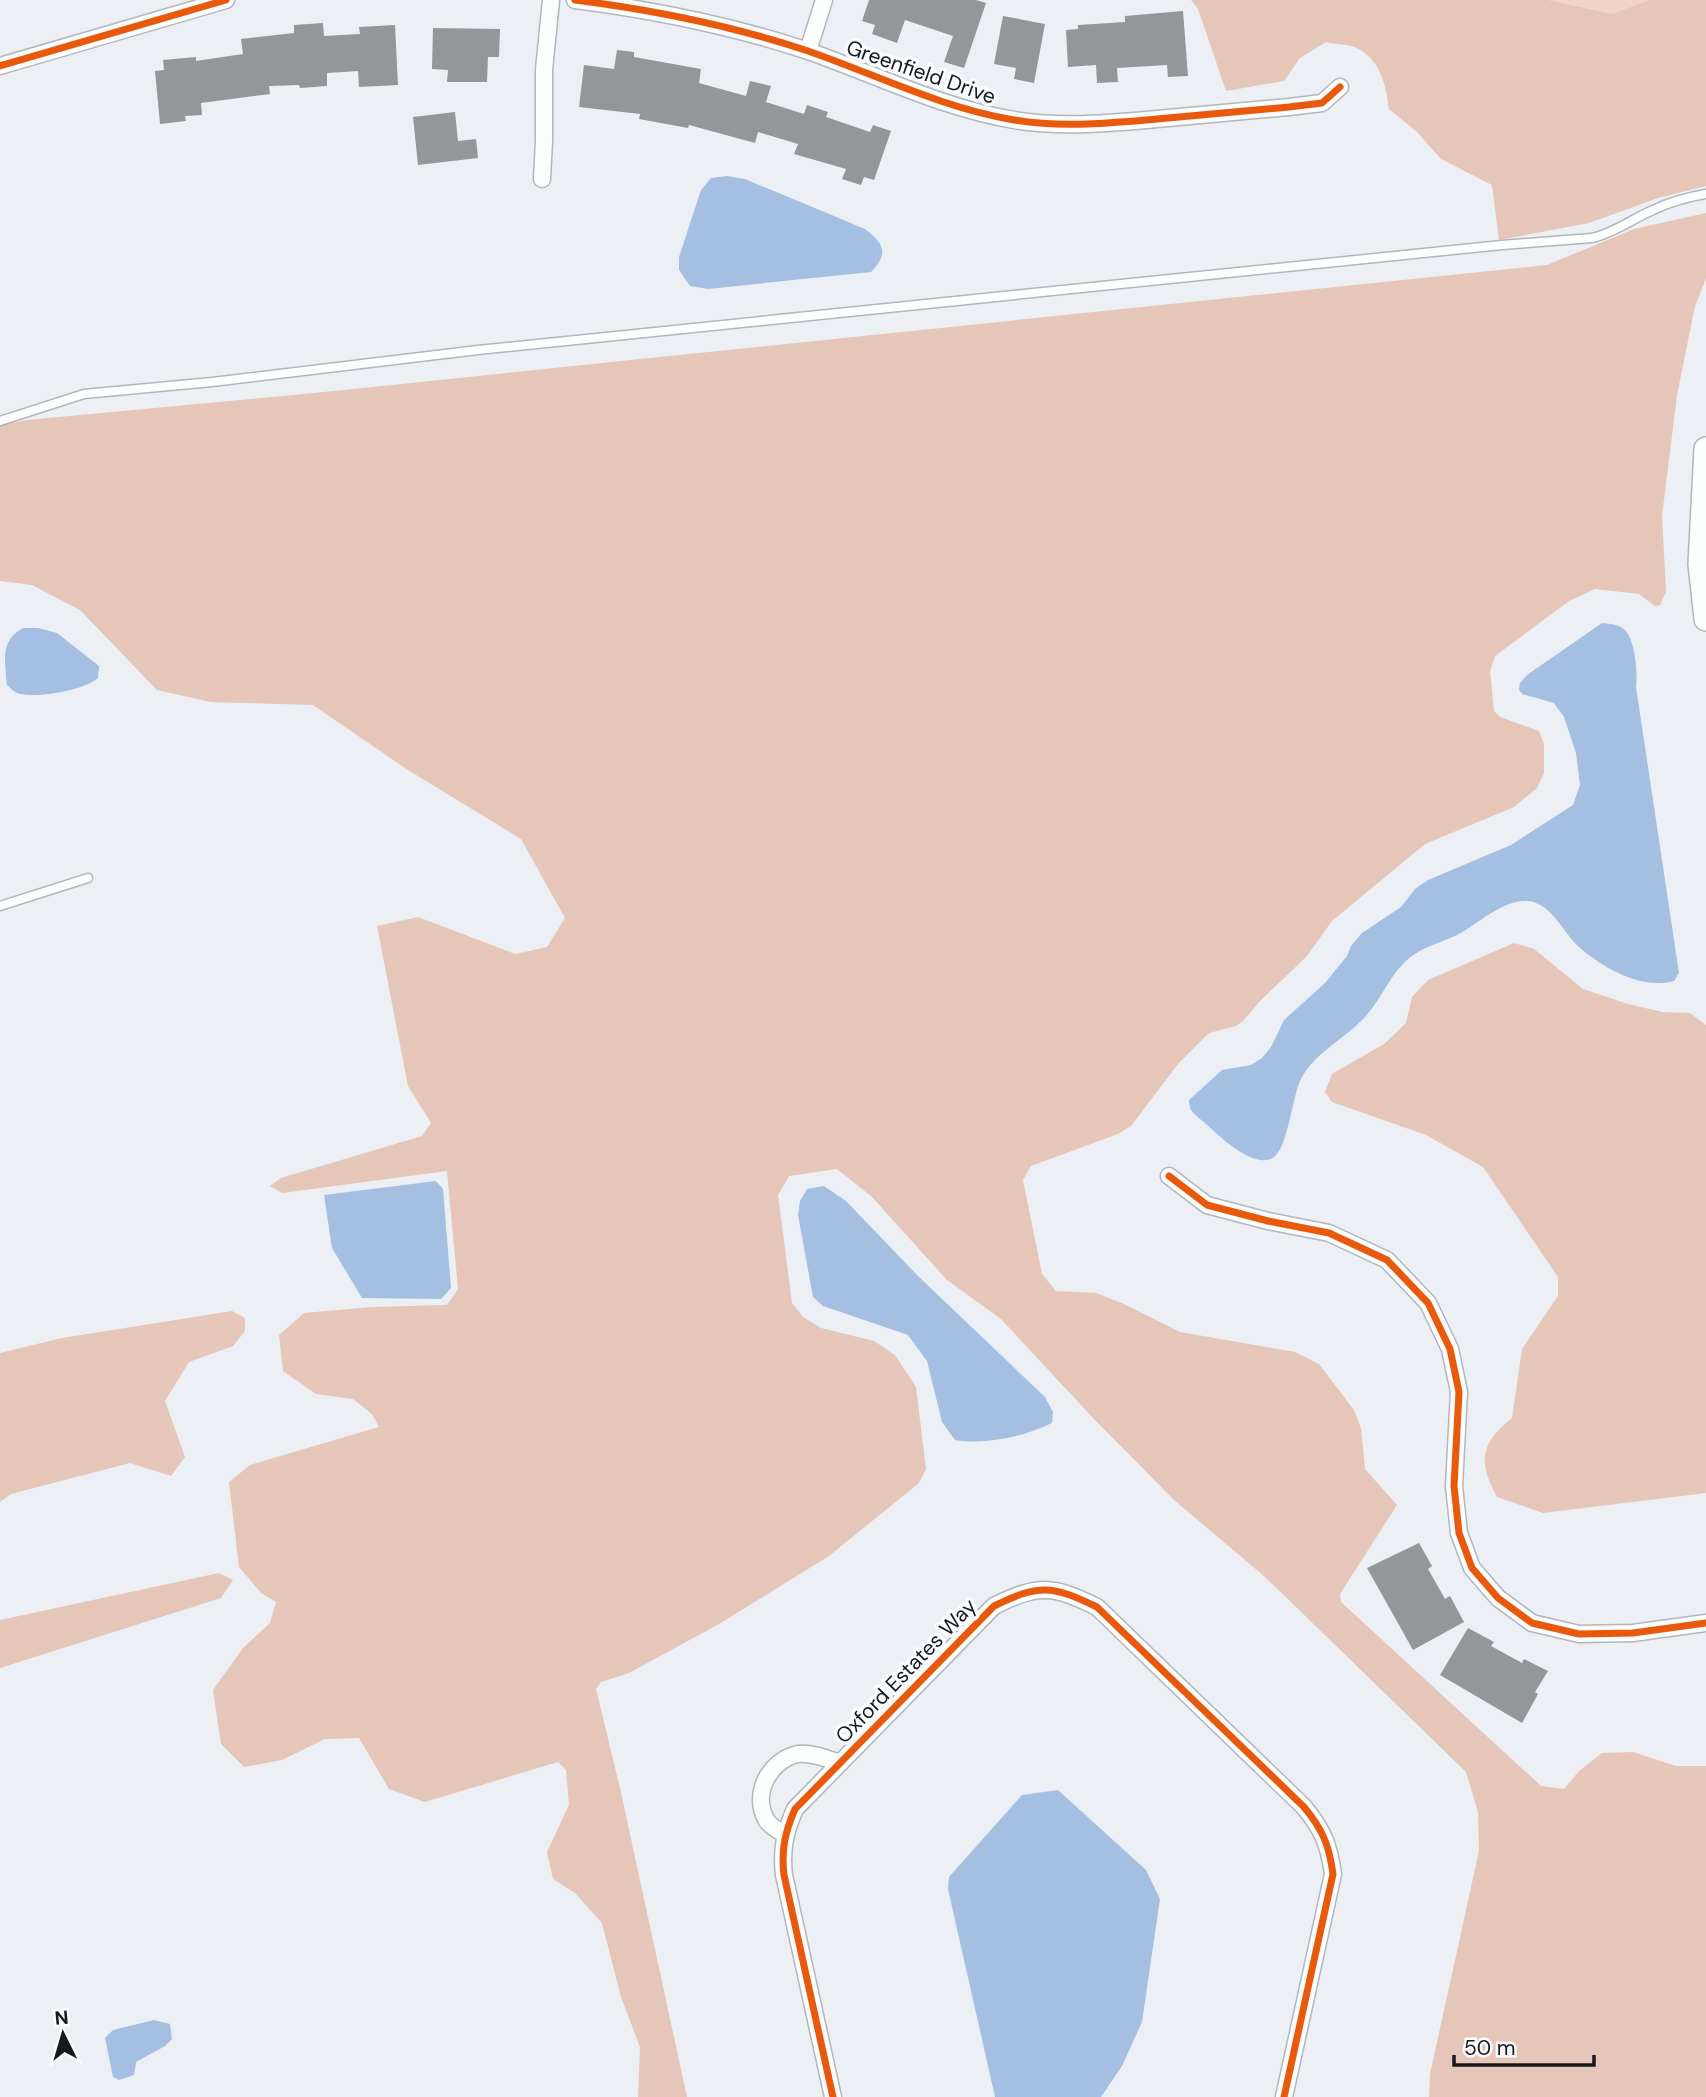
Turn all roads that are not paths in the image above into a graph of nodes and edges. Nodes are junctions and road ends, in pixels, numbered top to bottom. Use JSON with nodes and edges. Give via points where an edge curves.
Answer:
{"nodes":[{"id":1,"x":226,"y":0,"type":"edge"},
{"id":2,"x":551,"y":0,"type":"edge"},
{"id":3,"x":575,"y":0,"type":"edge"},
{"id":4,"x":824,"y":0,"type":"edge"},
{"id":5,"x":808,"y":51,"type":"junction"},
{"id":6,"x":0,"y":66,"type":"edge"},
{"id":7,"x":1340,"y":87,"type":"dead end"},
{"id":8,"x":542,"y":179,"type":"dead end"},
{"id":9,"x":1706,"y":194,"type":"edge"},
{"id":10,"x":0,"y":421,"type":"edge"},
{"id":11,"x":1706,"y":449,"type":"edge"},
{"id":12,"x":1706,"y":619,"type":"edge"},
{"id":13,"x":88,"y":878,"type":"dead end"},
{"id":14,"x":0,"y":906,"type":"edge"},
{"id":15,"x":1169,"y":1176,"type":"dead end"},
{"id":16,"x":1706,"y":1623,"type":"edge"},
{"id":17,"x":840,"y":1763,"type":"junction"},
{"id":18,"x":785,"y":1834,"type":"junction"},
{"id":19,"x":834,"y":2097,"type":"edge"},
{"id":20,"x":1284,"y":2097,"type":"edge"}],
"edges":[{"from":1,"to":6,"type":"street"},
{"from":2,"to":8,"type":"street"},
{"from":3,"to":5,"type":"street","name":"Greenfield Drive","via":[[685,18]]},
{"from":4,"to":5,"type":"street"},
{"from":5,"to":7,"type":"street","name":"Greenfield Drive","via":[[947,104],[1051,124],[1085,125],[1322,103]]},
{"from":9,"to":10,"type":"lane","via":[[1653,209],[1592,238],[84,394]]},
{"from":11,"to":12,"type":"main road","via":[[1700,564]]},
{"from":13,"to":14,"type":"lane"},
{"from":15,"to":16,"type":"street","via":[[1207,1205],[1329,1233],[1387,1260],[1429,1303],[1450,1349],[1459,1392],[1454,1486],[1459,1533],[1472,1567],[1498,1598],[1532,1623],[1579,1634],[1633,1633]]},
{"from":17,"to":18,"type":"street","name":"Oxford Estates Way","via":[[795,1810]]},
{"from":17,"to":18,"type":"street","name":"Oxford Estates Way","via":[[800,1754],[779,1760],[763,1782],[761,1808],[768,1824]]},
{"from":17,"to":20,"type":"street","name":"Oxford Estates Way","via":[[994,1606],[1022,1592],[1044,1589],[1070,1594],[1097,1607],[1320,1826],[1333,1874]]},
{"from":18,"to":19,"type":"street","name":"Oxford Estates Way","via":[[784,1875]]}]}
